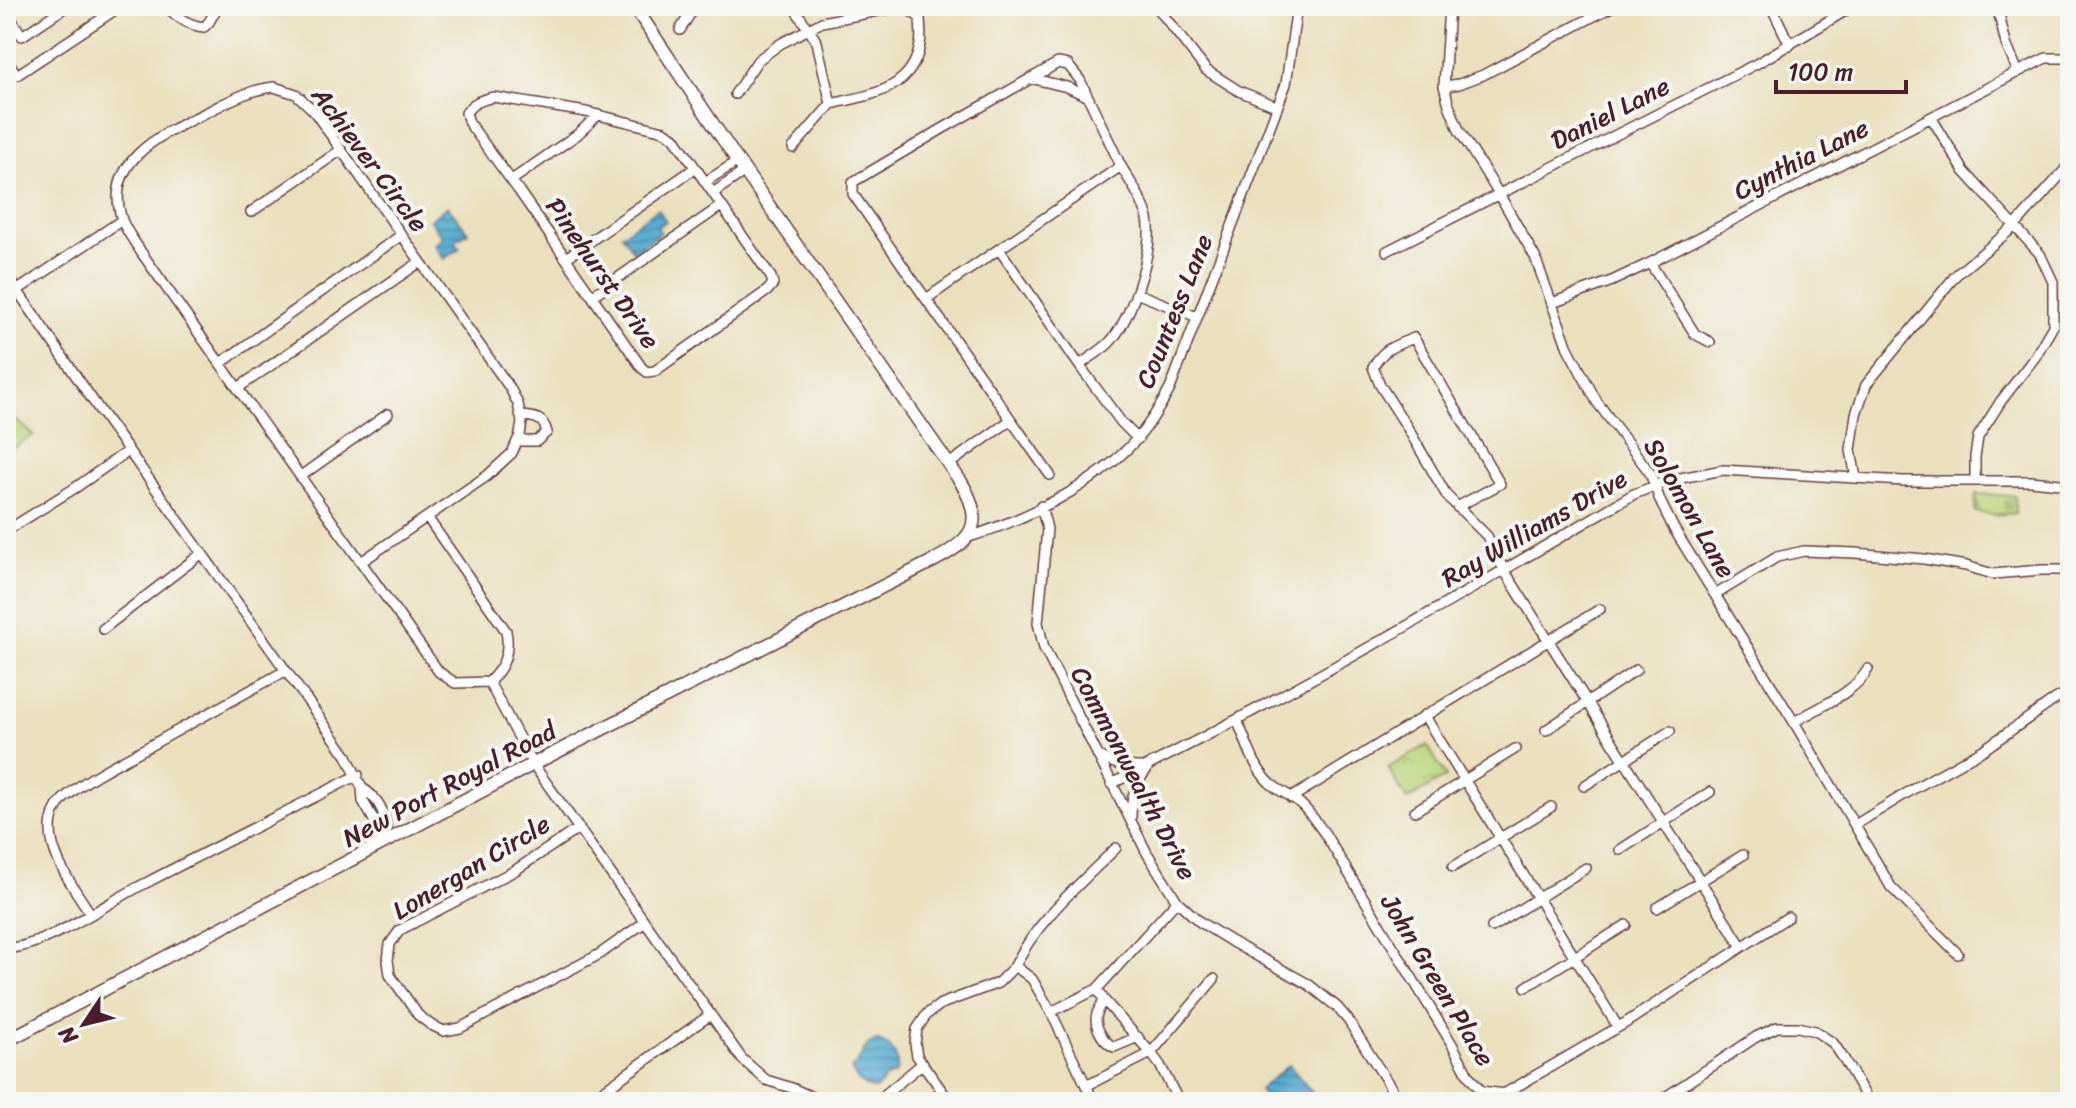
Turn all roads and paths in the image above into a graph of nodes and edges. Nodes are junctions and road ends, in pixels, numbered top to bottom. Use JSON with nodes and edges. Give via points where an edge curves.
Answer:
{"nodes":[{"id":1,"x":67,"y":6,"type":"edge"},
{"id":2,"x":121,"y":6,"type":"edge"},
{"id":3,"x":166,"y":6,"type":"edge"},
{"id":4,"x":183,"y":6,"type":"edge"},
{"id":5,"x":218,"y":6,"type":"edge"},
{"id":6,"x":634,"y":6,"type":"edge"},
{"id":7,"x":695,"y":6,"type":"edge"},
{"id":8,"x":793,"y":6,"type":"edge"},
{"id":9,"x":1159,"y":6,"type":"edge"},
{"id":10,"x":1297,"y":6,"type":"edge"},
{"id":11,"x":1449,"y":6,"type":"edge"},
{"id":12,"x":1613,"y":6,"type":"edge"},
{"id":13,"x":1771,"y":6,"type":"edge"},
{"id":14,"x":1849,"y":6,"type":"edge"},
{"id":15,"x":1997,"y":6,"type":"edge"},
{"id":16,"x":6,"y":11,"type":"edge"},
{"id":17,"x":177,"y":17,"type":"junction"},
{"id":18,"x":809,"y":29,"type":"junction"},
{"id":19,"x":680,"y":30,"type":"dead end"},
{"id":20,"x":1790,"y":45,"type":"junction"},
{"id":21,"x":2070,"y":58,"type":"edge"},
{"id":22,"x":6,"y":59,"type":"edge"},
{"id":23,"x":2018,"y":72,"type":"junction"},
{"id":24,"x":1030,"y":78,"type":"junction"},
{"id":25,"x":1444,"y":86,"type":"junction"},
{"id":26,"x":735,"y":94,"type":"dead end"},
{"id":27,"x":1087,"y":96,"type":"junction"},
{"id":28,"x":831,"y":104,"type":"junction"},
{"id":29,"x":1276,"y":106,"type":"junction"},
{"id":30,"x":598,"y":115,"type":"junction"},
{"id":31,"x":1931,"y":117,"type":"junction"},
{"id":32,"x":793,"y":148,"type":"dead end"},
{"id":33,"x":341,"y":150,"type":"junction"},
{"id":34,"x":2070,"y":161,"type":"edge"},
{"id":35,"x":741,"y":166,"type":"junction"},
{"id":36,"x":1121,"y":166,"type":"junction"},
{"id":37,"x":695,"y":168,"type":"junction"},
{"id":38,"x":512,"y":180,"type":"junction"},
{"id":39,"x":705,"y":182,"type":"junction"},
{"id":40,"x":713,"y":193,"type":"junction"},
{"id":41,"x":1499,"y":194,"type":"junction"},
{"id":42,"x":721,"y":206,"type":"junction"},
{"id":43,"x":251,"y":212,"type":"dead end"},
{"id":44,"x":122,"y":220,"type":"junction"},
{"id":45,"x":2015,"y":226,"type":"junction"},
{"id":46,"x":400,"y":236,"type":"junction"},
{"id":47,"x":999,"y":249,"type":"junction"},
{"id":48,"x":1387,"y":251,"type":"dead end"},
{"id":49,"x":566,"y":258,"type":"junction"},
{"id":50,"x":420,"y":262,"type":"junction"},
{"id":51,"x":1650,"y":263,"type":"junction"},
{"id":52,"x":6,"y":274,"type":"edge"},
{"id":53,"x":18,"y":290,"type":"junction"},
{"id":54,"x":1136,"y":293,"type":"junction"},
{"id":55,"x":592,"y":296,"type":"junction"},
{"id":56,"x":6,"y":298,"type":"edge"},
{"id":57,"x":926,"y":299,"type":"junction"},
{"id":58,"x":1552,"y":303,"type":"junction"},
{"id":59,"x":1197,"y":317,"type":"junction"},
{"id":60,"x":1710,"y":342,"type":"dead end"},
{"id":61,"x":221,"y":363,"type":"junction"},
{"id":62,"x":1079,"y":365,"type":"junction"},
{"id":63,"x":238,"y":388,"type":"junction"},
{"id":64,"x":388,"y":414,"type":"dead end"},
{"id":65,"x":521,"y":416,"type":"junction"},
{"id":66,"x":1011,"y":420,"type":"junction"},
{"id":67,"x":1138,"y":439,"type":"junction"},
{"id":68,"x":517,"y":441,"type":"junction"},
{"id":69,"x":128,"y":451,"type":"junction"},
{"id":70,"x":949,"y":464,"type":"junction"},
{"id":71,"x":1050,"y":475,"type":"dead end"},
{"id":72,"x":301,"y":476,"type":"junction"},
{"id":73,"x":1856,"y":478,"type":"junction"},
{"id":74,"x":1975,"y":481,"type":"junction"},
{"id":75,"x":1655,"y":485,"type":"junction"},
{"id":76,"x":2070,"y":485,"type":"edge"},
{"id":77,"x":1041,"y":506,"type":"junction"},
{"id":78,"x":1457,"y":507,"type":"junction"},
{"id":79,"x":427,"y":517,"type":"junction"},
{"id":80,"x":6,"y":531,"type":"edge"},
{"id":81,"x":969,"y":537,"type":"junction"},
{"id":82,"x":201,"y":554,"type":"junction"},
{"id":83,"x":361,"y":562,"type":"junction"},
{"id":84,"x":1504,"y":570,"type":"junction"},
{"id":85,"x":2070,"y":570,"type":"edge"},
{"id":86,"x":1715,"y":595,"type":"junction"},
{"id":87,"x":1600,"y":609,"type":"dead end"},
{"id":88,"x":103,"y":629,"type":"dead end"},
{"id":89,"x":1549,"y":640,"type":"junction"},
{"id":90,"x":1868,"y":669,"type":"dead end"},
{"id":91,"x":1636,"y":670,"type":"dead end"},
{"id":92,"x":285,"y":671,"type":"junction"},
{"id":93,"x":489,"y":682,"type":"junction"},
{"id":94,"x":2070,"y":691,"type":"edge"},
{"id":95,"x":1588,"y":702,"type":"junction"},
{"id":96,"x":1424,"y":715,"type":"junction"},
{"id":97,"x":1237,"y":720,"type":"junction"},
{"id":98,"x":1794,"y":722,"type":"junction"},
{"id":99,"x":1546,"y":730,"type":"dead end"},
{"id":100,"x":1670,"y":731,"type":"dead end"},
{"id":101,"x":1515,"y":749,"type":"dead end"},
{"id":102,"x":1097,"y":755,"type":"junction"},
{"id":103,"x":1624,"y":760,"type":"junction"},
{"id":104,"x":533,"y":764,"type":"junction"},
{"id":105,"x":1149,"y":766,"type":"junction"},
{"id":106,"x":358,"y":775,"type":"junction"},
{"id":107,"x":1464,"y":780,"type":"junction"},
{"id":108,"x":1111,"y":784,"type":"junction"},
{"id":109,"x":1584,"y":786,"type":"dead end"},
{"id":110,"x":1710,"y":792,"type":"dead end"},
{"id":111,"x":1291,"y":798,"type":"junction"},
{"id":112,"x":1551,"y":807,"type":"dead end"},
{"id":113,"x":1415,"y":811,"type":"dead end"},
{"id":114,"x":1131,"y":822,"type":"junction"},
{"id":115,"x":1663,"y":822,"type":"junction"},
{"id":116,"x":1855,"y":825,"type":"junction"},
{"id":117,"x":579,"y":828,"type":"junction"},
{"id":118,"x":389,"y":834,"type":"junction"},
{"id":119,"x":1500,"y":838,"type":"junction"},
{"id":120,"x":1116,"y":848,"type":"dead end"},
{"id":121,"x":1620,"y":850,"type":"dead end"},
{"id":122,"x":1743,"y":855,"type":"dead end"},
{"id":123,"x":1453,"y":867,"type":"dead end"},
{"id":124,"x":1586,"y":868,"type":"dead end"},
{"id":125,"x":1701,"y":881,"type":"junction"},
{"id":126,"x":1538,"y":899,"type":"junction"},
{"id":127,"x":1177,"y":901,"type":"junction"},
{"id":128,"x":1657,"y":908,"type":"dead end"},
{"id":129,"x":90,"y":913,"type":"junction"},
{"id":130,"x":1788,"y":917,"type":"dead end"},
{"id":131,"x":645,"y":922,"type":"junction"},
{"id":132,"x":1626,"y":925,"type":"dead end"},
{"id":133,"x":1492,"y":927,"type":"dead end"},
{"id":134,"x":1742,"y":947,"type":"junction"},
{"id":135,"x":6,"y":948,"type":"edge"},
{"id":136,"x":1958,"y":954,"type":"dead end"},
{"id":137,"x":1575,"y":956,"type":"junction"},
{"id":138,"x":1015,"y":966,"type":"junction"},
{"id":139,"x":1214,"y":979,"type":"dead end"},
{"id":140,"x":1526,"y":987,"type":"dead end"},
{"id":141,"x":1097,"y":989,"type":"junction"},
{"id":142,"x":1104,"y":1000,"type":"junction"},
{"id":143,"x":1051,"y":1012,"type":"junction"},
{"id":144,"x":710,"y":1015,"type":"junction"},
{"id":145,"x":1618,"y":1027,"type":"junction"},
{"id":146,"x":1138,"y":1037,"type":"junction"},
{"id":147,"x":6,"y":1041,"type":"edge"},
{"id":148,"x":1151,"y":1053,"type":"junction"},
{"id":149,"x":923,"y":1063,"type":"junction"},
{"id":150,"x":1086,"y":1086,"type":"junction"},
{"id":151,"x":587,"y":1102,"type":"edge"},
{"id":152,"x":823,"y":1102,"type":"edge"},
{"id":153,"x":876,"y":1102,"type":"edge"},
{"id":154,"x":950,"y":1102,"type":"edge"},
{"id":155,"x":1094,"y":1102,"type":"edge"},
{"id":156,"x":1179,"y":1102,"type":"edge"},
{"id":157,"x":1400,"y":1102,"type":"edge"},
{"id":158,"x":1658,"y":1102,"type":"edge"},
{"id":159,"x":1869,"y":1102,"type":"edge"}],
"edges":[{"from":1,"to":16,"type":"street","via":[[22,36]]},
{"from":2,"to":22,"type":"street","via":[[17,75]]},
{"from":3,"to":17,"type":"street"},
{"from":4,"to":17,"type":"street"},
{"from":5,"to":17,"type":"street","via":[[204,27]]},
{"from":6,"to":35,"type":"main road"},
{"from":7,"to":19,"type":"street"},
{"from":8,"to":18,"type":"street"},
{"from":9,"to":29,"type":"street","via":[[1206,70]]},
{"from":10,"to":29,"type":"street","name":"Countess Lane","via":[[1286,84]]},
{"from":11,"to":25,"type":"street","name":"Solomon Lane"},
{"from":12,"to":25,"type":"street","via":[[1483,75]]},
{"from":13,"to":20,"type":"street"},
{"from":14,"to":20,"type":"street","name":"Daniel Lane"},
{"from":15,"to":23,"type":"street"},
{"from":18,"to":26,"type":"street","via":[[758,60]]},
{"from":18,"to":28,"type":"street","via":[[817,42]]},
{"from":18,"to":28,"type":"street","via":[[904,6],[920,18],[921,43],[904,78],[876,94]]},
{"from":20,"to":41,"type":"street","name":"Daniel Lane"},
{"from":21,"to":23,"type":"street","name":"Cynthia Lane","via":[[2046,58]]},
{"from":23,"to":31,"type":"street","name":"Cynthia Lane"},
{"from":24,"to":27,"type":"street"},
{"from":24,"to":27,"type":"street","via":[[1058,63],[1068,65]]},
{"from":24,"to":57,"type":"street","via":[[853,182],[853,194]]},
{"from":25,"to":41,"type":"street","name":"Solomon Lane","via":[[1459,130]]},
{"from":27,"to":36,"type":"street"},
{"from":28,"to":32,"type":"street"},
{"from":29,"to":59,"type":"street","name":"Countess Lane"},
{"from":30,"to":37,"type":"street","name":"Pinehurst Drive","via":[[664,131]]},
{"from":30,"to":38,"type":"street"},
{"from":30,"to":38,"type":"street","name":"Pinehurst Drive","via":[[493,97],[469,107],[469,123]]},
{"from":31,"to":45,"type":"street","via":[[1964,171]]},
{"from":31,"to":51,"type":"street","name":"Cynthia Lane"},
{"from":33,"to":43,"type":"street"},
{"from":33,"to":44,"type":"street","name":"Achiever Circle","via":[[296,94],[274,87],[257,89],[167,132],[138,153],[121,182]]},
{"from":33,"to":46,"type":"street","name":"Achiever Circle"},
{"from":34,"to":45,"type":"street"},
{"from":35,"to":39,"type":"street"},
{"from":35,"to":40,"type":"street"},
{"from":35,"to":70,"type":"main road"},
{"from":36,"to":47,"type":"street"},
{"from":36,"to":54,"type":"street","via":[[1148,216],[1151,234]]},
{"from":37,"to":39,"type":"street","name":"Pinehurst Drive"},
{"from":37,"to":49,"type":"street"},
{"from":38,"to":49,"type":"street","name":"Pinehurst Drive"},
{"from":39,"to":40,"type":"street","name":"Pinehurst Drive"},
{"from":40,"to":42,"type":"street","name":"Pinehurst Drive"},
{"from":41,"to":48,"type":"street","name":"Daniel Lane"},
{"from":41,"to":58,"type":"street","name":"Solomon Lane","via":[[1535,257]]},
{"from":42,"to":55,"type":"street"},
{"from":42,"to":55,"type":"street","name":"Pinehurst Drive","via":[[773,284],[655,371],[642,368]]},
{"from":44,"to":53,"type":"street"},
{"from":44,"to":61,"type":"street"},
{"from":45,"to":73,"type":"street","via":[[1956,275],[1866,385],[1851,450]]},
{"from":45,"to":74,"type":"street","via":[[2040,254],[2053,282],[2053,326],[1978,437]]},
{"from":46,"to":50,"type":"street","name":"Achiever Circle"},
{"from":46,"to":61,"type":"street"},
{"from":47,"to":57,"type":"street"},
{"from":47,"to":62,"type":"street"},
{"from":49,"to":55,"type":"street","name":"Pinehurst Drive"},
{"from":50,"to":63,"type":"street"},
{"from":50,"to":65,"type":"street","name":"Achiever Circle","via":[[510,388]]},
{"from":51,"to":58,"type":"street","name":"Cynthia Lane"},
{"from":51,"to":60,"type":"street","via":[[1695,334]]},
{"from":52,"to":53,"type":"street"},
{"from":53,"to":56,"type":"street"},
{"from":53,"to":69,"type":"street"},
{"from":54,"to":59,"type":"street"},
{"from":54,"to":62,"type":"street","via":[[1109,343]]},
{"from":57,"to":66,"type":"street"},
{"from":58,"to":75,"type":"street","name":"Solomon Lane","via":[[1568,348],[1597,402]]},
{"from":59,"to":67,"type":"street","name":"Countess Lane","via":[[1170,389]]},
{"from":61,"to":63,"type":"street"},
{"from":62,"to":67,"type":"street"},
{"from":63,"to":72,"type":"street"},
{"from":64,"to":72,"type":"street"},
{"from":65,"to":68,"type":"street"},
{"from":65,"to":68,"type":"street","via":[[540,419],[547,432],[537,441]]},
{"from":66,"to":70,"type":"street"},
{"from":66,"to":71,"type":"street"},
{"from":67,"to":77,"type":"street","name":"Countess Lane","via":[[1074,489]]},
{"from":68,"to":79,"type":"street","via":[[512,453],[487,476]]},
{"from":69,"to":80,"type":"street"},
{"from":69,"to":82,"type":"street"},
{"from":70,"to":81,"type":"main road","via":[[972,504]]},
{"from":72,"to":83,"type":"street"},
{"from":73,"to":74,"type":"street","name":"Ray Williams Drive"},
{"from":73,"to":75,"type":"street","name":"Ray Williams Drive","via":[[1723,470]]},
{"from":74,"to":76,"type":"street","name":"Ray Williams Drive"},
{"from":75,"to":84,"type":"street","name":"Ray Williams Drive"},
{"from":75,"to":86,"type":"street","name":"Solomon Lane","via":[[1674,529]]},
{"from":77,"to":81,"type":"street","name":"Countess Lane"},
{"from":77,"to":102,"type":"street","name":"Commonwealth Drive","via":[[1047,529],[1038,623],[1044,648]]},
{"from":78,"to":78,"type":"street","via":[[1373,367],[1395,344],[1414,338],[1500,484]]},
{"from":78,"to":84,"type":"street","via":[[1487,536]]},
{"from":79,"to":83,"type":"street"},
{"from":79,"to":93,"type":"street","via":[[506,631],[505,663]]},
{"from":81,"to":104,"type":"main road","name":"New Port Royal Road","via":[[914,571]]},
{"from":82,"to":88,"type":"street"},
{"from":82,"to":92,"type":"street"},
{"from":83,"to":93,"type":"street","via":[[439,672],[455,683]]},
{"from":84,"to":89,"type":"street"},
{"from":84,"to":97,"type":"street","name":"Ray Williams Drive"},
{"from":85,"to":86,"type":"street","via":[[1993,574],[1924,559],[1804,551],[1777,557]]},
{"from":86,"to":98,"type":"street","name":"Solomon Lane"},
{"from":87,"to":89,"type":"street"},
{"from":89,"to":95,"type":"street"},
{"from":89,"to":96,"type":"street"},
{"from":90,"to":98,"type":"street","via":[[1854,687]]},
{"from":91,"to":95,"type":"street"},
{"from":92,"to":106,"type":"street"},
{"from":92,"to":129,"type":"street","via":[[104,771],[61,801],[51,821],[52,843]]},
{"from":93,"to":104,"type":"street"},
{"from":94,"to":116,"type":"street","via":[[1983,750]]},
{"from":95,"to":99,"type":"street"},
{"from":95,"to":103,"type":"street"},
{"from":96,"to":107,"type":"street"},
{"from":96,"to":111,"type":"street"},
{"from":97,"to":105,"type":"street","name":"Ray Williams Drive"},
{"from":97,"to":111,"type":"street","name":"John Green Place","via":[[1267,780]]},
{"from":98,"to":116,"type":"street","name":"Solomon Lane"},
{"from":100,"to":103,"type":"street"},
{"from":101,"to":107,"type":"street"},
{"from":102,"to":105,"type":"street","via":[[1131,768]]},
{"from":102,"to":108,"type":"street","name":"Commonwealth Drive"},
{"from":103,"to":109,"type":"street"},
{"from":103,"to":115,"type":"street"},
{"from":104,"to":117,"type":"street"},
{"from":104,"to":118,"type":"main road","name":"New Port Royal Road"},
{"from":105,"to":108,"type":"street","name":"Ray Williams Drive"},
{"from":105,"to":114,"type":"street","via":[[1131,798]]},
{"from":106,"to":118,"type":"street","via":[[363,801]]},
{"from":106,"to":129,"type":"street"},
{"from":107,"to":113,"type":"street"},
{"from":107,"to":119,"type":"street"},
{"from":108,"to":114,"type":"street","name":"Commonwealth Drive"},
{"from":110,"to":115,"type":"street"},
{"from":111,"to":145,"type":"street","name":"John Green Place","via":[[1325,834],[1481,1091],[1504,1094]]},
{"from":112,"to":119,"type":"street"},
{"from":114,"to":127,"type":"street","name":"Commonwealth Drive"},
{"from":115,"to":121,"type":"street"},
{"from":115,"to":125,"type":"street"},
{"from":116,"to":136,"type":"street","name":"Solomon Lane","via":[[1891,887]]},
{"from":117,"to":131,"type":"street"},
{"from":117,"to":131,"type":"street","name":"Lonergan Circle","via":[[514,871],[400,930],[390,944],[390,975],[418,1015],[444,1031],[460,1028],[600,954]]},
{"from":118,"to":147,"type":"main road","name":"New Port Royal Road"},
{"from":119,"to":123,"type":"street"},
{"from":119,"to":126,"type":"street"},
{"from":120,"to":138,"type":"street","via":[[1062,902]]},
{"from":122,"to":125,"type":"street"},
{"from":124,"to":126,"type":"street"},
{"from":125,"to":128,"type":"street"},
{"from":125,"to":134,"type":"street"},
{"from":126,"to":133,"type":"street"},
{"from":126,"to":137,"type":"street"},
{"from":127,"to":141,"type":"street"},
{"from":127,"to":157,"type":"street","name":"Commonwealth Drive","via":[[1200,922],[1308,984],[1337,1007]]},
{"from":129,"to":135,"type":"street","via":[[43,940]]},
{"from":130,"to":134,"type":"street","name":"John Green Place"},
{"from":131,"to":144,"type":"street"},
{"from":132,"to":137,"type":"street"},
{"from":134,"to":145,"type":"street","name":"John Green Place"},
{"from":137,"to":140,"type":"street"},
{"from":137,"to":145,"type":"street"},
{"from":138,"to":143,"type":"street","via":[[1032,979]]},
{"from":138,"to":149,"type":"street","via":[[998,983],[927,1014],[915,1044]]},
{"from":139,"to":148,"type":"street"},
{"from":141,"to":142,"type":"street"},
{"from":141,"to":143,"type":"street"},
{"from":142,"to":146,"type":"street"},
{"from":142,"to":146,"type":"street","via":[[1095,1015],[1107,1044],[1114,1047]]},
{"from":143,"to":150,"type":"street"},
{"from":144,"to":151,"type":"street"},
{"from":144,"to":152,"type":"street","via":[[742,1059],[766,1080]]},
{"from":146,"to":148,"type":"street"},
{"from":148,"to":150,"type":"street"},
{"from":148,"to":156,"type":"street"},
{"from":149,"to":153,"type":"street"},
{"from":149,"to":154,"type":"street"},
{"from":150,"to":155,"type":"street"},
{"from":158,"to":159,"type":"street","via":[[1756,1037],[1777,1027],[1798,1027],[1833,1043]]}]}
